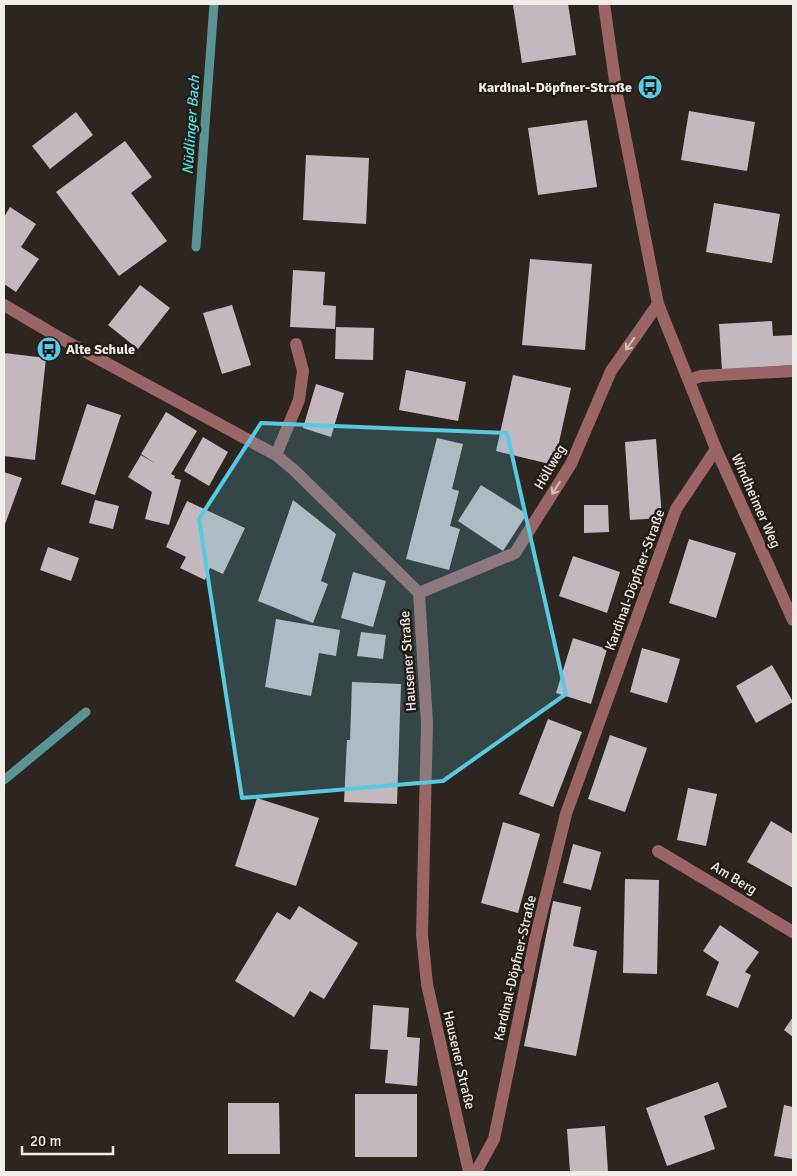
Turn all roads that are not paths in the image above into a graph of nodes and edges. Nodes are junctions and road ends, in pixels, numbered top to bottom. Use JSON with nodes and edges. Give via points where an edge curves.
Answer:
{"nodes":[{"id":1,"x":604,"y":4,"type":"edge"},
{"id":2,"x":658,"y":304,"type":"junction"},
{"id":3,"x":4,"y":305,"type":"edge"},
{"id":4,"x":296,"y":344,"type":"dead end"},
{"id":5,"x":793,"y":371,"type":"edge"},
{"id":6,"x":689,"y":380,"type":"junction"},
{"id":7,"x":716,"y":449,"type":"junction"},
{"id":8,"x":276,"y":455,"type":"junction"},
{"id":9,"x":419,"y":593,"type":"junction"},
{"id":10,"x":793,"y":620,"type":"edge"},
{"id":11,"x":658,"y":851,"type":"dead end"},
{"id":12,"x":793,"y":932,"type":"edge"},
{"id":13,"x":469,"y":1172,"type":"edge"},
{"id":14,"x":476,"y":1172,"type":"edge"}],
"edges":[{"from":1,"to":2,"type":"street","via":[[617,95]]},
{"from":2,"to":6,"type":"street"},
{"from":2,"to":9,"type":"street","name":"Höllweg","one_way":true,"via":[[611,371],[571,464],[516,553]]},
{"from":3,"to":8,"type":"street","name":"Hausener Straße"},
{"from":4,"to":8,"type":"street","via":[[303,371],[299,400]]},
{"from":5,"to":6,"type":"street","via":[[701,376]]},
{"from":6,"to":7,"type":"street"},
{"from":7,"to":10,"type":"street","name":"Windheimer Weg"},
{"from":7,"to":14,"type":"street","name":"Kardinal-Döpfner-Straße","via":[[676,509],[566,814],[535,940],[494,1139]]},
{"from":8,"to":9,"type":"street","name":"Hausener Straße"},
{"from":9,"to":13,"type":"street","name":"Hausener Straße","via":[[427,723],[422,935],[427,984]]},
{"from":11,"to":12,"type":"street","name":"Am Berg"}]}
